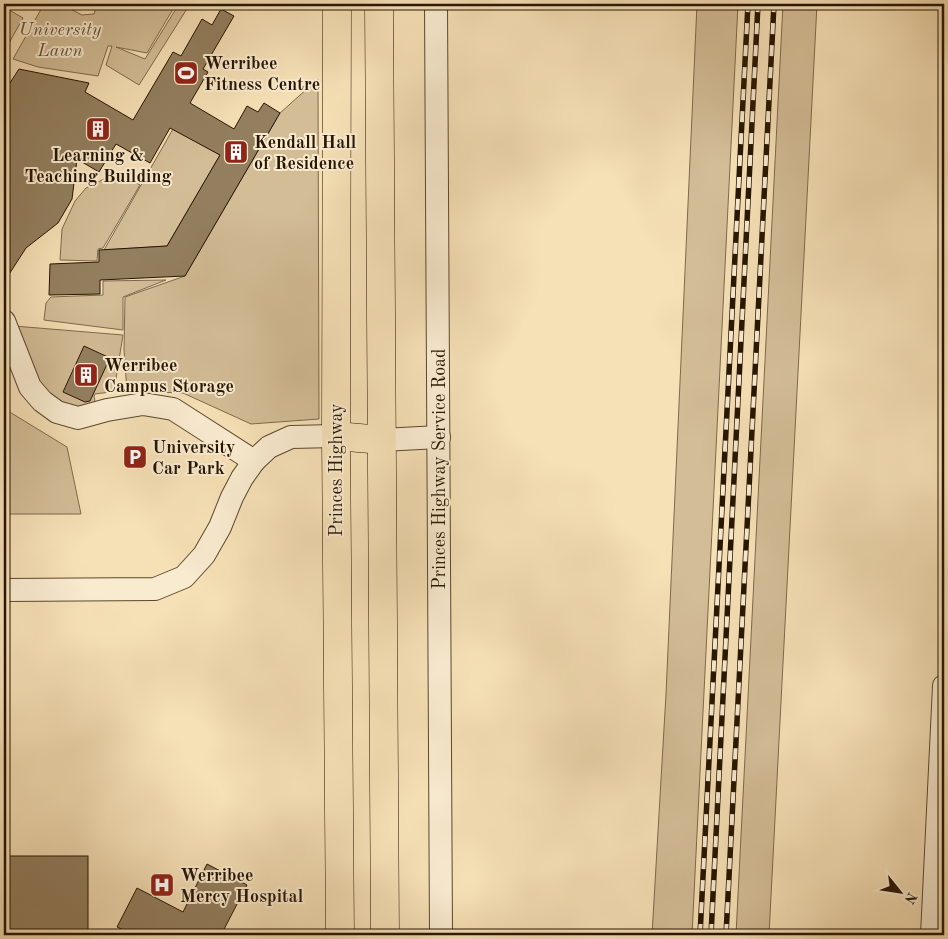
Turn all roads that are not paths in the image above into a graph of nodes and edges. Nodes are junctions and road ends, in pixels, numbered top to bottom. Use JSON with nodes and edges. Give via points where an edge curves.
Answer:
{"nodes":[{"id":1,"x":337,"y":4,"type":"edge"},
{"id":2,"x":379,"y":4,"type":"edge"},
{"id":3,"x":436,"y":4,"type":"edge"},
{"id":4,"x":4,"y":321,"type":"edge"},
{"id":5,"x":336,"y":436,"type":"junction"},
{"id":6,"x":439,"y":437,"type":"junction"},
{"id":7,"x":382,"y":440,"type":"junction"},
{"id":8,"x":254,"y":461,"type":"junction"},
{"id":9,"x":4,"y":590,"type":"edge"},
{"id":10,"x":944,"y":686,"type":"edge"},
{"id":11,"x":340,"y":935,"type":"edge"},
{"id":12,"x":385,"y":935,"type":"edge"},
{"id":13,"x":441,"y":935,"type":"edge"},
{"id":14,"x":932,"y":935,"type":"edge"}],
"edges":[{"from":1,"to":5,"type":"highway","name":"Princes Highway"},
{"from":2,"to":7,"type":"highway"},
{"from":3,"to":6,"type":"street","name":"Princes Highway Service Road"},
{"from":4,"to":8,"type":"street","via":[[30,387],[57,412],[78,418],[143,404],[173,409]]},
{"from":5,"to":7,"type":"highway"},
{"from":5,"to":8,"type":"street","via":[[291,437],[269,447]]},
{"from":5,"to":11,"type":"highway","name":"Princes Highway"},
{"from":6,"to":7,"type":"street"},
{"from":6,"to":13,"type":"street","name":"Princes Highway Service Road"},
{"from":7,"to":12,"type":"highway"},
{"from":8,"to":9,"type":"street","via":[[204,555],[184,577],[155,589]]},
{"from":10,"to":14,"type":"street"}]}
